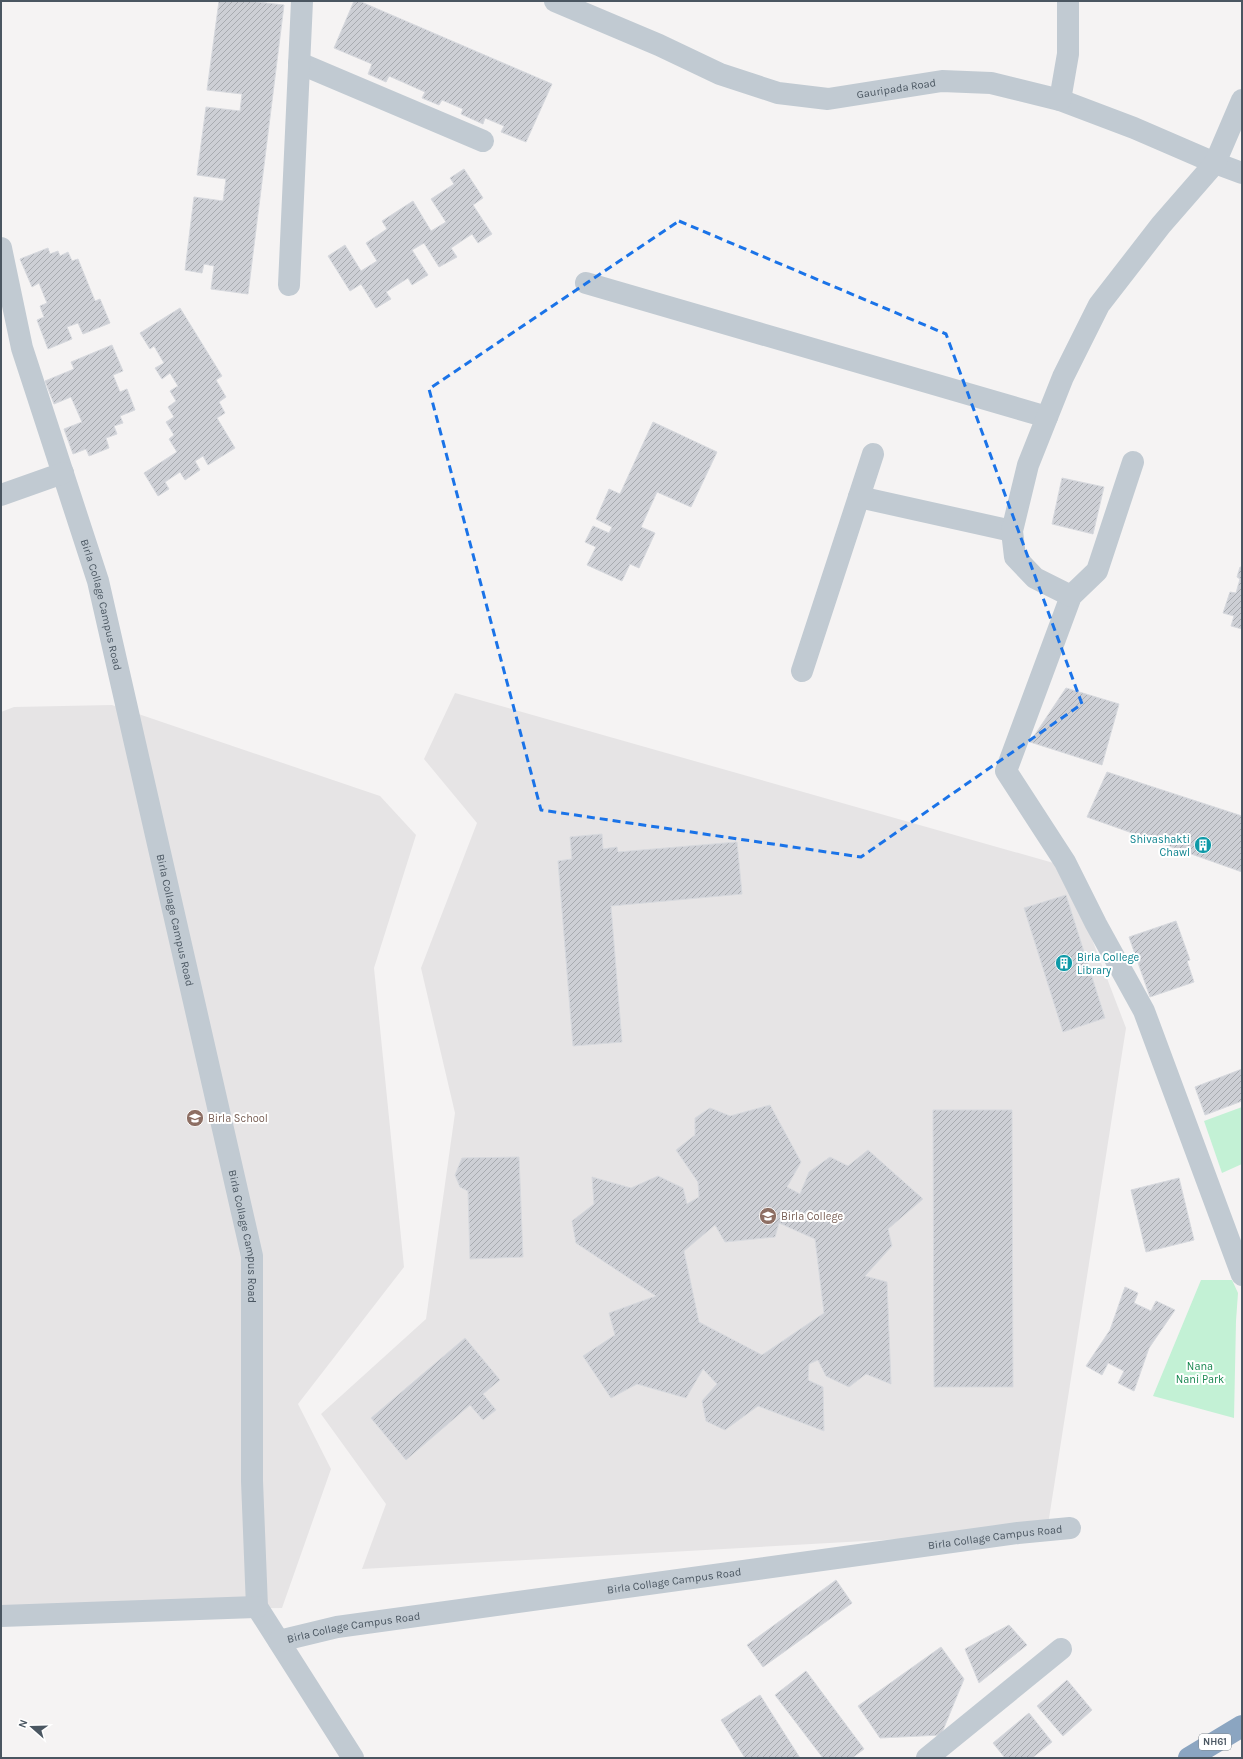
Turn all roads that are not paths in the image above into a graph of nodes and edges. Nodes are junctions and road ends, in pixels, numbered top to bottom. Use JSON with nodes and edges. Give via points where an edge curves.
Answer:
{"nodes":[{"id":1,"x":302,"y":1,"type":"edge"},
{"id":2,"x":555,"y":1,"type":"edge"},
{"id":3,"x":1068,"y":1,"type":"edge"},
{"id":4,"x":299,"y":63,"type":"junction"},
{"id":5,"x":1060,"y":100,"type":"junction"},
{"id":6,"x":1242,"y":100,"type":"edge"},
{"id":7,"x":483,"y":141,"type":"dead end"},
{"id":8,"x":1215,"y":163,"type":"junction"},
{"id":9,"x":1242,"y":172,"type":"edge"},
{"id":10,"x":1,"y":248,"type":"edge"},
{"id":11,"x":586,"y":283,"type":"dead end"},
{"id":12,"x":289,"y":285,"type":"dead end"},
{"id":13,"x":1048,"y":418,"type":"junction"},
{"id":14,"x":873,"y":454,"type":"dead end"},
{"id":15,"x":1133,"y":462,"type":"dead end"},
{"id":16,"x":63,"y":473,"type":"junction"},
{"id":17,"x":1,"y":495,"type":"edge"},
{"id":18,"x":859,"y":497,"type":"junction"},
{"id":19,"x":1012,"y":531,"type":"junction"},
{"id":20,"x":1071,"y":596,"type":"junction"},
{"id":21,"x":802,"y":671,"type":"dead end"},
{"id":22,"x":1242,"y":1275,"type":"edge"},
{"id":23,"x":1070,"y":1528,"type":"dead end"},
{"id":24,"x":257,"y":1607,"type":"junction"},
{"id":25,"x":1,"y":1616,"type":"edge"},
{"id":26,"x":279,"y":1641,"type":"junction"},
{"id":27,"x":1061,"y":1649,"type":"dead end"},
{"id":28,"x":1242,"y":1726,"type":"edge"},
{"id":29,"x":353,"y":1758,"type":"edge"},
{"id":30,"x":927,"y":1758,"type":"edge"},
{"id":31,"x":1189,"y":1758,"type":"edge"}],
"edges":[{"from":1,"to":4,"type":"street"},
{"from":2,"to":5,"type":"street","name":"Gauripada Road","via":[[720,74],[778,93],[828,99],[942,81],[991,83]]},
{"from":3,"to":5,"type":"street","via":[[1068,54]]},
{"from":4,"to":7,"type":"street"},
{"from":4,"to":12,"type":"street"},
{"from":5,"to":8,"type":"street","name":"Gauripada Road"},
{"from":6,"to":8,"type":"street"},
{"from":8,"to":9,"type":"street","name":"Gauripada Road"},
{"from":8,"to":13,"type":"street","via":[[1161,225],[1099,305],[1063,378]]},
{"from":10,"to":16,"type":"street","name":"Birla Collage Campus Road","via":[[22,348]]},
{"from":11,"to":13,"type":"street"},
{"from":13,"to":19,"type":"street","via":[[1028,465]]},
{"from":14,"to":18,"type":"street"},
{"from":15,"to":20,"type":"street","via":[[1097,571]]},
{"from":16,"to":17,"type":"street"},
{"from":16,"to":24,"type":"street","name":"Birla Collage Campus Road","via":[[98,581],[252,1256],[252,1481]]},
{"from":18,"to":19,"type":"street"},
{"from":18,"to":21,"type":"street"},
{"from":19,"to":20,"type":"street","via":[[1015,557],[1035,578]]},
{"from":20,"to":22,"type":"street","via":[[1006,771],[1065,862],[1144,1011]]},
{"from":23,"to":26,"type":"street","name":"Birla Collage Campus Road","via":[[1018,1533],[337,1627]]},
{"from":24,"to":25,"type":"street"},
{"from":24,"to":26,"type":"street","name":"Birla Collage Campus Road"},
{"from":26,"to":29,"type":"street","name":"Birla Collage Campus Road"},
{"from":27,"to":30,"type":"street"},
{"from":28,"to":31,"type":"highway","number":"NH61"}]}
